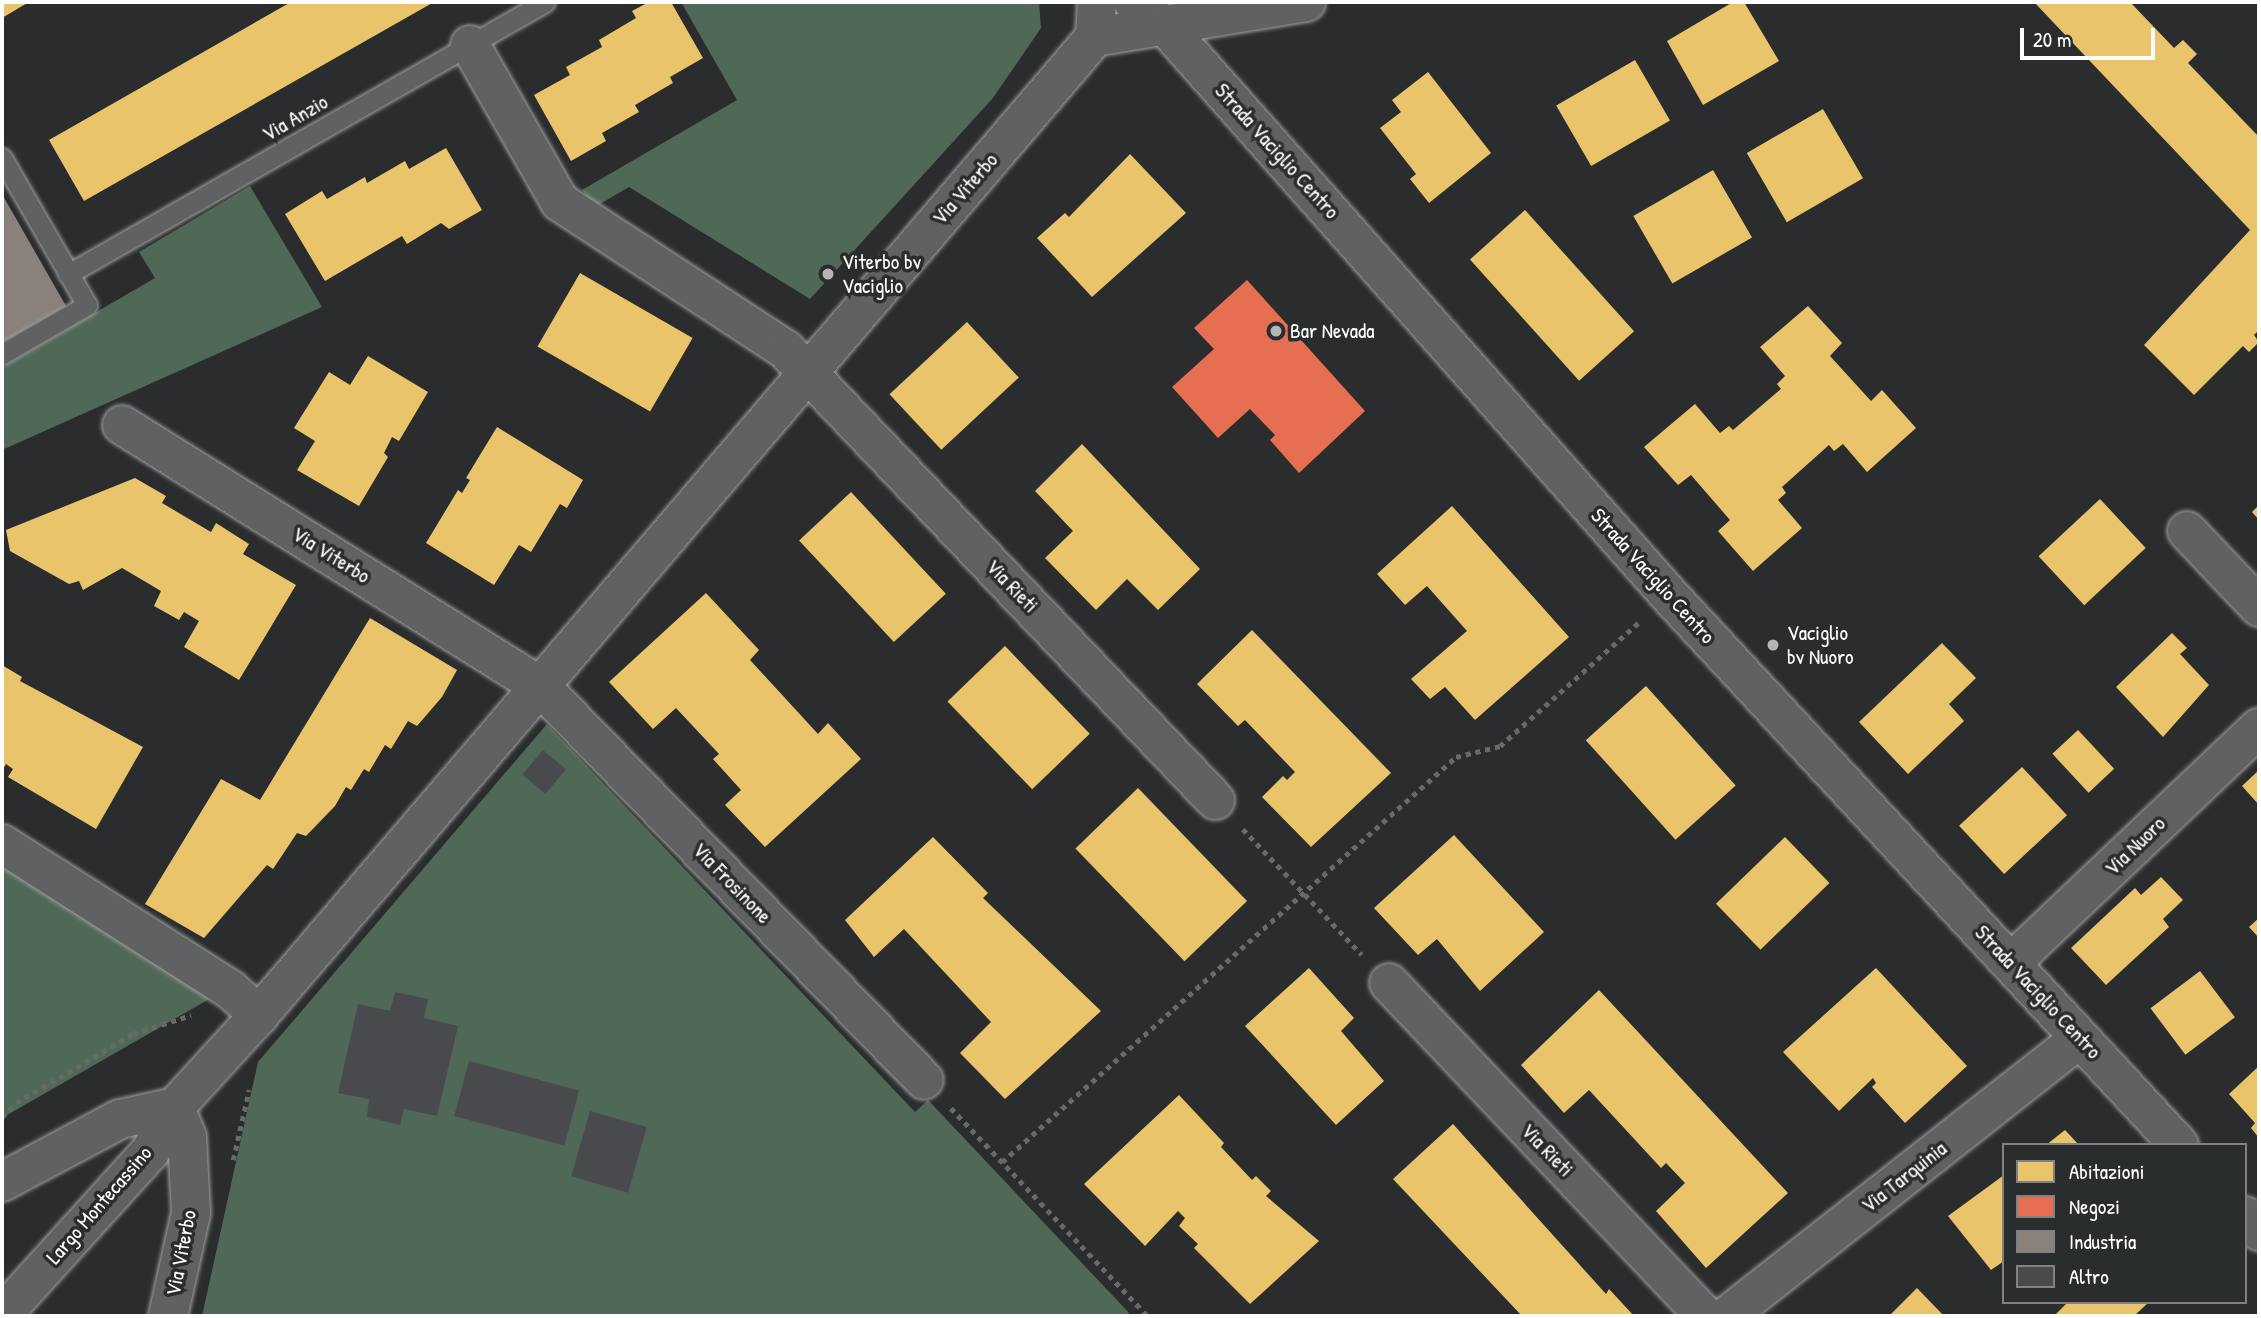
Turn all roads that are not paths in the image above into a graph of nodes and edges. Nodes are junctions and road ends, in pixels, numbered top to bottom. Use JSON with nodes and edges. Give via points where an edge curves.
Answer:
{"nodes":[{"id":1,"x":545,"y":2,"type":"edge"},
{"id":2,"x":1133,"y":2,"type":"edge"},
{"id":3,"x":1306,"y":2,"type":"edge"},
{"id":4,"x":1096,"y":19,"type":"edge"},
{"id":5,"x":1166,"y":27,"type":"junction"},
{"id":6,"x":470,"y":45,"type":"junction"},
{"id":7,"x":2,"y":158,"type":"edge"},
{"id":8,"x":68,"y":274,"type":"junction"},
{"id":9,"x":2,"y":354,"type":"edge"},
{"id":10,"x":808,"y":373,"type":"junction"},
{"id":11,"x":122,"y":425,"type":"dead end"},
{"id":12,"x":2188,"y":531,"type":"dead end"},
{"id":13,"x":2259,"y":607,"type":"edge"},
{"id":14,"x":540,"y":686,"type":"junction"},
{"id":15,"x":2259,"y":728,"type":"edge"},
{"id":16,"x":1215,"y":800,"type":"road end"},
{"id":17,"x":2,"y":844,"type":"edge"},
{"id":18,"x":2011,"y":963,"type":"junction"},
{"id":19,"x":1389,"y":984,"type":"road end"},
{"id":20,"x":259,"y":1015,"type":"junction"},
{"id":21,"x":2080,"y":1038,"type":"junction"},
{"id":22,"x":924,"y":1080,"type":"road end"},
{"id":23,"x":174,"y":1107,"type":"junction"},
{"id":24,"x":2177,"y":1143,"type":"edge"},
{"id":25,"x":2,"y":1182,"type":"edge"},
{"id":26,"x":2247,"y":1218,"type":"edge"},
{"id":27,"x":2259,"y":1231,"type":"edge"},
{"id":28,"x":2,"y":1315,"type":"edge"},
{"id":29,"x":168,"y":1316,"type":"edge"},
{"id":30,"x":1705,"y":1316,"type":"edge"},
{"id":31,"x":1727,"y":1316,"type":"edge"}],
"edges":[{"from":1,"to":6,"type":"lane","name":"Via Anzio"},
{"from":2,"to":5,"type":"street","name":"Strada Vaciglio Centro"},
{"from":3,"to":5,"type":"street","name":"Via Viterbo"},
{"from":4,"to":5,"type":"street","name":"Via Viterbo"},
{"from":4,"to":10,"type":"street","name":"Via Viterbo"},
{"from":5,"to":18,"type":"street","name":"Strada Vaciglio Centro","via":[[1669,595]]},
{"from":6,"to":8,"type":"lane","name":"Via Anzio"},
{"from":6,"to":10,"type":"street","via":[[560,202],[786,350]]},
{"from":7,"to":8,"type":"lane"},
{"from":8,"to":9,"type":"lane","via":[[86,305]]},
{"from":10,"to":14,"type":"street","name":"Via Viterbo"},
{"from":10,"to":16,"type":"street","name":"Via Rieti"},
{"from":11,"to":14,"type":"street","name":"Via Viterbo"},
{"from":12,"to":13,"type":"street"},
{"from":14,"to":20,"type":"street","name":"Via Viterbo"},
{"from":14,"to":22,"type":"street","name":"Via Frosinone"},
{"from":15,"to":18,"type":"street","name":"Via Nuoro"},
{"from":17,"to":20,"type":"street","via":[[232,990]]},
{"from":18,"to":21,"type":"street","name":"Strada Vaciglio Centro"},
{"from":19,"to":30,"type":"street","name":"Via Rieti"},
{"from":20,"to":23,"type":"street","name":"Via Viterbo"},
{"from":21,"to":24,"type":"street","name":"Strada Vaciglio Centro"},
{"from":21,"to":31,"type":"street","name":"Via Tarquinia"},
{"from":23,"to":25,"type":"street","name":"Largo Montecassino","via":[[120,1119]]},
{"from":23,"to":28,"type":"street","name":"Largo Montecassino","via":[[150,1152]]},
{"from":23,"to":29,"type":"street","name":"Via Viterbo","via":[[187,1137],[191,1213]]},
{"from":26,"to":27,"type":"street"}]}
